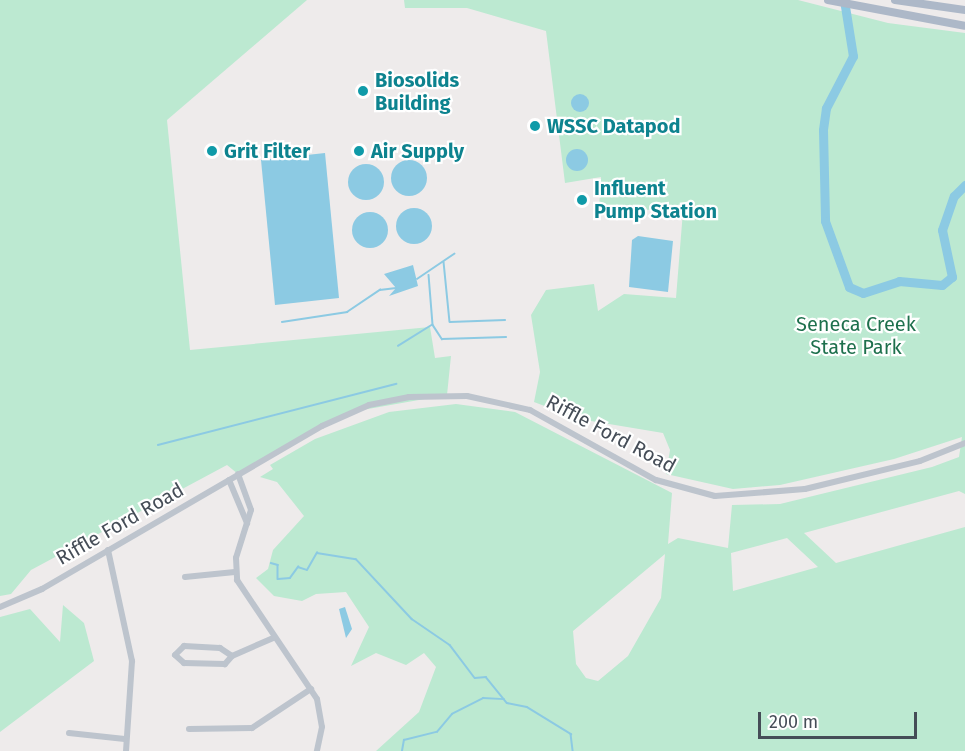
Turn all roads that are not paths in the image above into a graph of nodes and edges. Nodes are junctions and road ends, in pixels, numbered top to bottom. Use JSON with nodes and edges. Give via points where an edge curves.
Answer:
{"nodes":[{"id":1,"x":828,"y":0,"type":"edge"},
{"id":2,"x":895,"y":0,"type":"edge"},
{"id":3,"x":965,"y":10,"type":"edge"},
{"id":4,"x":965,"y":26,"type":"edge"},
{"id":5,"x":965,"y":443,"type":"edge"},
{"id":6,"x":238,"y":474,"type":"junction"},
{"id":7,"x":229,"y":480,"type":"junction"},
{"id":8,"x":247,"y":523,"type":"junction"},
{"id":9,"x":108,"y":550,"type":"junction"},
{"id":10,"x":235,"y":572,"type":"junction"},
{"id":11,"x":185,"y":577,"type":"dead end"},
{"id":12,"x":0,"y":607,"type":"edge"},
{"id":13,"x":273,"y":638,"type":"junction"},
{"id":14,"x":232,"y":656,"type":"junction"},
{"id":15,"x":311,"y":689,"type":"junction"},
{"id":16,"x":189,"y":729,"type":"dead end"},
{"id":17,"x":69,"y":733,"type":"dead end"},
{"id":18,"x":125,"y":739,"type":"junction"},
{"id":19,"x":126,"y":751,"type":"edge"},
{"id":20,"x":317,"y":751,"type":"edge"}],
"edges":[{"from":1,"to":4,"type":"main road"},
{"from":2,"to":3,"type":"main road"},
{"from":5,"to":6,"type":"street","name":"Riffle Ford Road","via":[[920,461],[805,489],[715,496],[656,480],[530,410],[475,397],[429,395],[351,412]]},
{"from":6,"to":7,"type":"street","name":"Riffle Ford Road"},
{"from":6,"to":8,"type":"street","via":[[251,500]]},
{"from":7,"to":8,"type":"street"},
{"from":7,"to":9,"type":"street","name":"Riffle Ford Road"},
{"from":8,"to":10,"type":"street"},
{"from":9,"to":12,"type":"street","name":"Riffle Ford Road"},
{"from":9,"to":18,"type":"street","via":[[132,661]]},
{"from":10,"to":11,"type":"street"},
{"from":10,"to":13,"type":"street"},
{"from":13,"to":14,"type":"street"},
{"from":13,"to":15,"type":"street"},
{"from":14,"to":14,"type":"street","via":[[220,648],[192,647],[180,647],[175,655],[184,663],[225,664]]},
{"from":15,"to":16,"type":"street","via":[[252,728]]},
{"from":15,"to":20,"type":"street","via":[[321,710]]},
{"from":17,"to":18,"type":"street"},
{"from":18,"to":19,"type":"street"}]}
